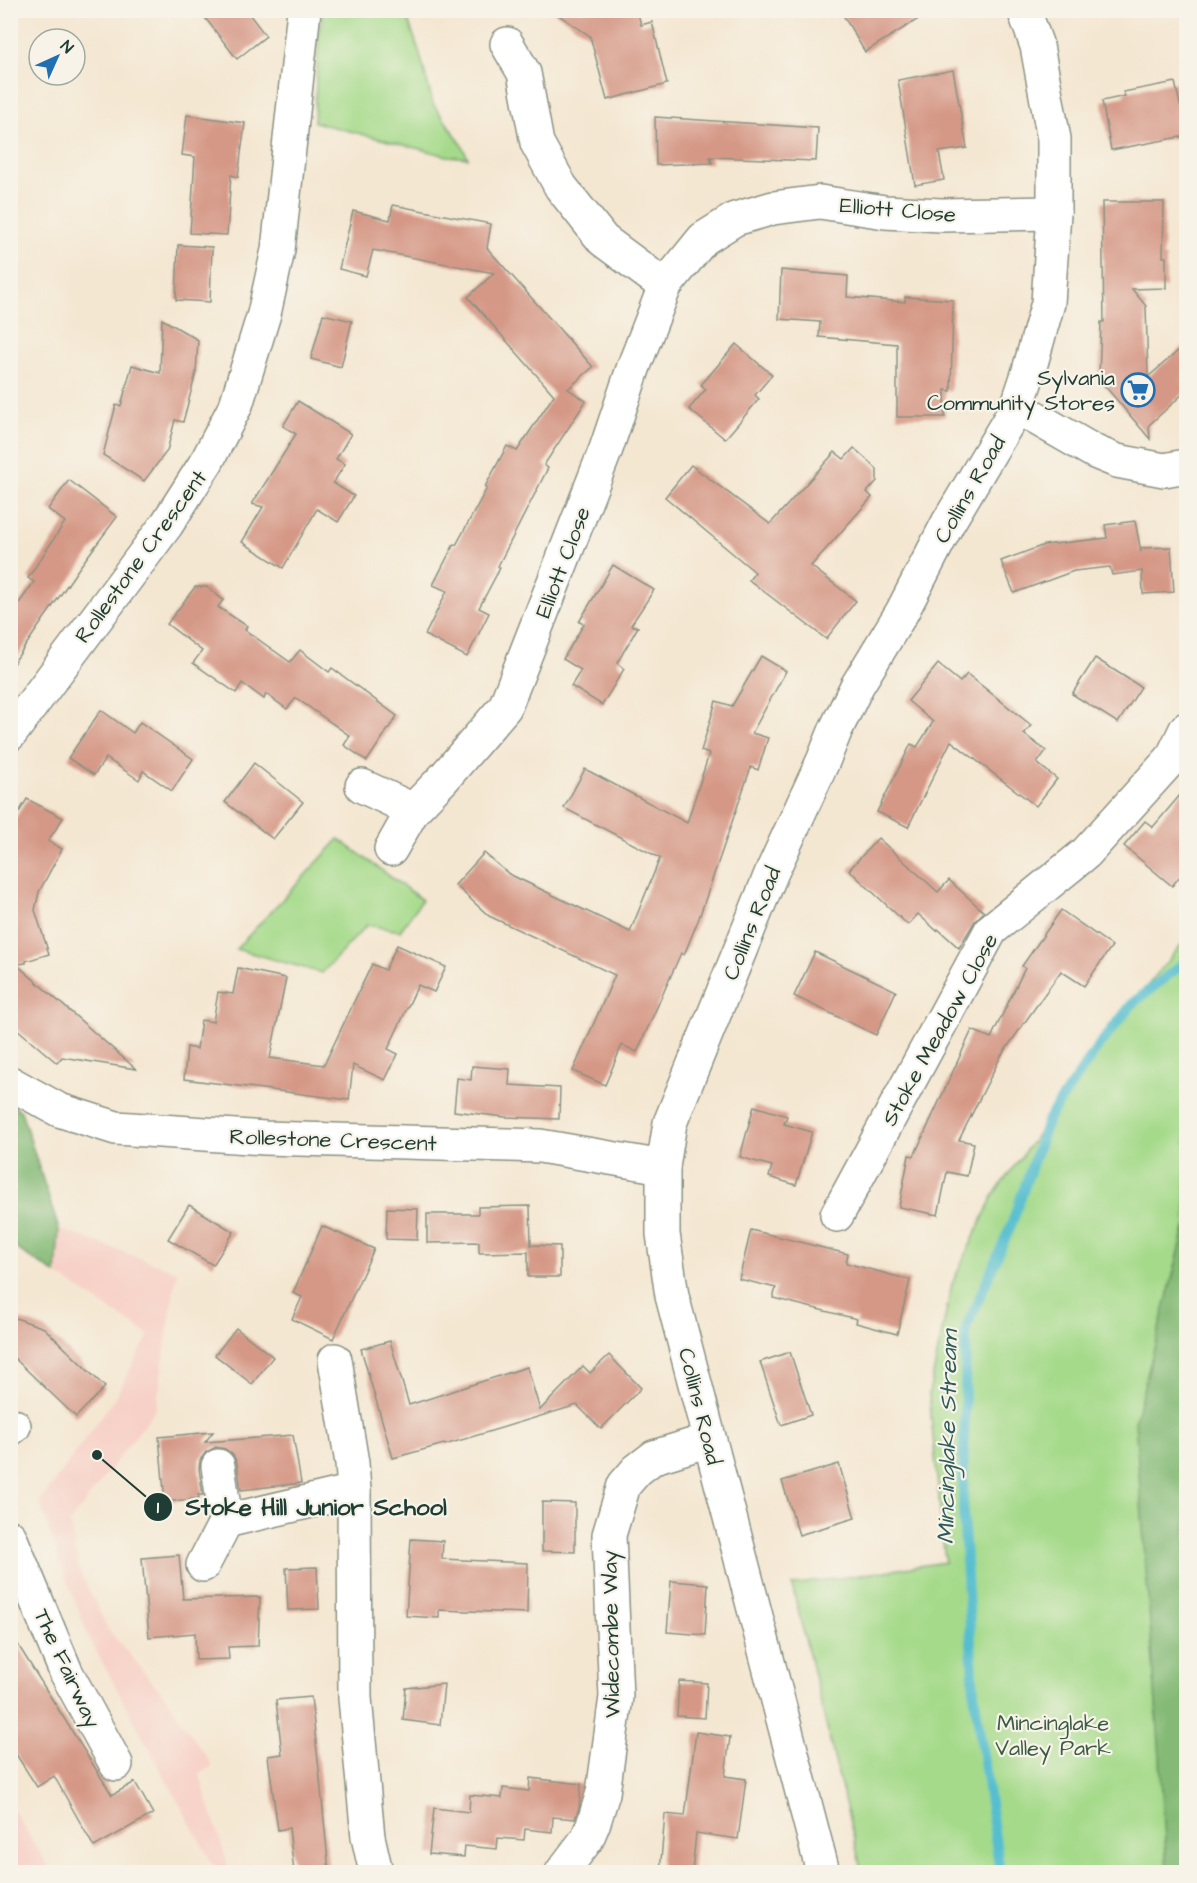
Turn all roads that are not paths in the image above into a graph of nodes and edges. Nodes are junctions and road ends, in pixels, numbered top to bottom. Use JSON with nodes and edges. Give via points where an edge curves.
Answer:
{"nodes":[{"id":1,"x":304,"y":10,"type":"edge"},
{"id":2,"x":1024,"y":10,"type":"edge"},
{"id":3,"x":507,"y":44,"type":"dead end"},
{"id":4,"x":1054,"y":213,"type":"junction"},
{"id":5,"x":664,"y":286,"type":"junction"},
{"id":6,"x":1017,"y":407,"type":"junction"},
{"id":7,"x":1186,"y":466,"type":"edge"},
{"id":8,"x":1186,"y":729,"type":"edge"},
{"id":9,"x":10,"y":734,"type":"edge"},
{"id":10,"x":363,"y":786,"type":"dead end"},
{"id":11,"x":413,"y":810,"type":"junction"},
{"id":12,"x":390,"y":849,"type":"dead end"},
{"id":13,"x":10,"y":1083,"type":"edge"},
{"id":14,"x":663,"y":1167,"type":"junction"},
{"id":15,"x":837,"y":1215,"type":"dead end"},
{"id":16,"x":335,"y":1360,"type":"dead end"},
{"id":17,"x":709,"y":1440,"type":"junction"},
{"id":18,"x":218,"y":1466,"type":"dead end"},
{"id":19,"x":354,"y":1491,"type":"junction"},
{"id":20,"x":226,"y":1521,"type":"junction"},
{"id":21,"x":10,"y":1537,"type":"edge"},
{"id":22,"x":203,"y":1565,"type":"dead end"},
{"id":23,"x":116,"y":1764,"type":"dead end"},
{"id":24,"x":587,"y":1839,"type":"junction"},
{"id":25,"x":376,"y":1872,"type":"edge"},
{"id":26,"x":562,"y":1872,"type":"edge"},
{"id":27,"x":593,"y":1872,"type":"edge"},
{"id":28,"x":823,"y":1872,"type":"edge"}],
"edges":[{"from":1,"to":9,"type":"street","name":"Rollestone Crescent","via":[[278,250],[264,314],[236,405],[207,461],[167,524]]},
{"from":2,"to":4,"type":"street","name":"Collins Road","via":[[1037,46],[1054,139]]},
{"from":3,"to":5,"type":"street","via":[[524,74],[537,143],[561,187],[603,240]]},
{"from":4,"to":5,"type":"street","name":"Elliott Close","via":[[941,215],[820,202],[773,208],[735,219],[703,239]]},
{"from":4,"to":6,"type":"street","name":"Collins Road","via":[[1048,303]]},
{"from":5,"to":11,"type":"street","name":"Elliott Close","via":[[606,449],[505,707]]},
{"from":6,"to":7,"type":"street","via":[[1117,461],[1164,470]]},
{"from":6,"to":14,"type":"street","name":"Collins Road","via":[[948,523],[836,729],[771,874],[670,1123]]},
{"from":8,"to":15,"type":"street","name":"Stoke Meadow Close","via":[[1172,758],[1086,853],[991,930]]},
{"from":10,"to":11,"type":"street"},
{"from":11,"to":12,"type":"street","name":"Elliott Close"},
{"from":13,"to":14,"type":"street","name":"Rollestone Crescent","via":[[59,1110],[116,1128],[265,1138],[540,1146]]},
{"from":14,"to":17,"type":"street","name":"Collins Road","via":[[663,1234],[672,1296]]},
{"from":16,"to":19,"type":"street"},
{"from":17,"to":24,"type":"street","name":"Widecombe Way","via":[[654,1456],[624,1485],[609,1535],[616,1697],[603,1793]]},
{"from":17,"to":28,"type":"street","name":"Collins Road"},
{"from":18,"to":20,"type":"street"},
{"from":19,"to":20,"type":"street"},
{"from":19,"to":25,"type":"street","via":[[355,1698],[368,1838]]},
{"from":20,"to":22,"type":"street"},
{"from":21,"to":23,"type":"street","name":"The Fairway","via":[[66,1672]]},
{"from":24,"to":26,"type":"street","name":"Widecombe Way"},
{"from":24,"to":27,"type":"street"}]}
